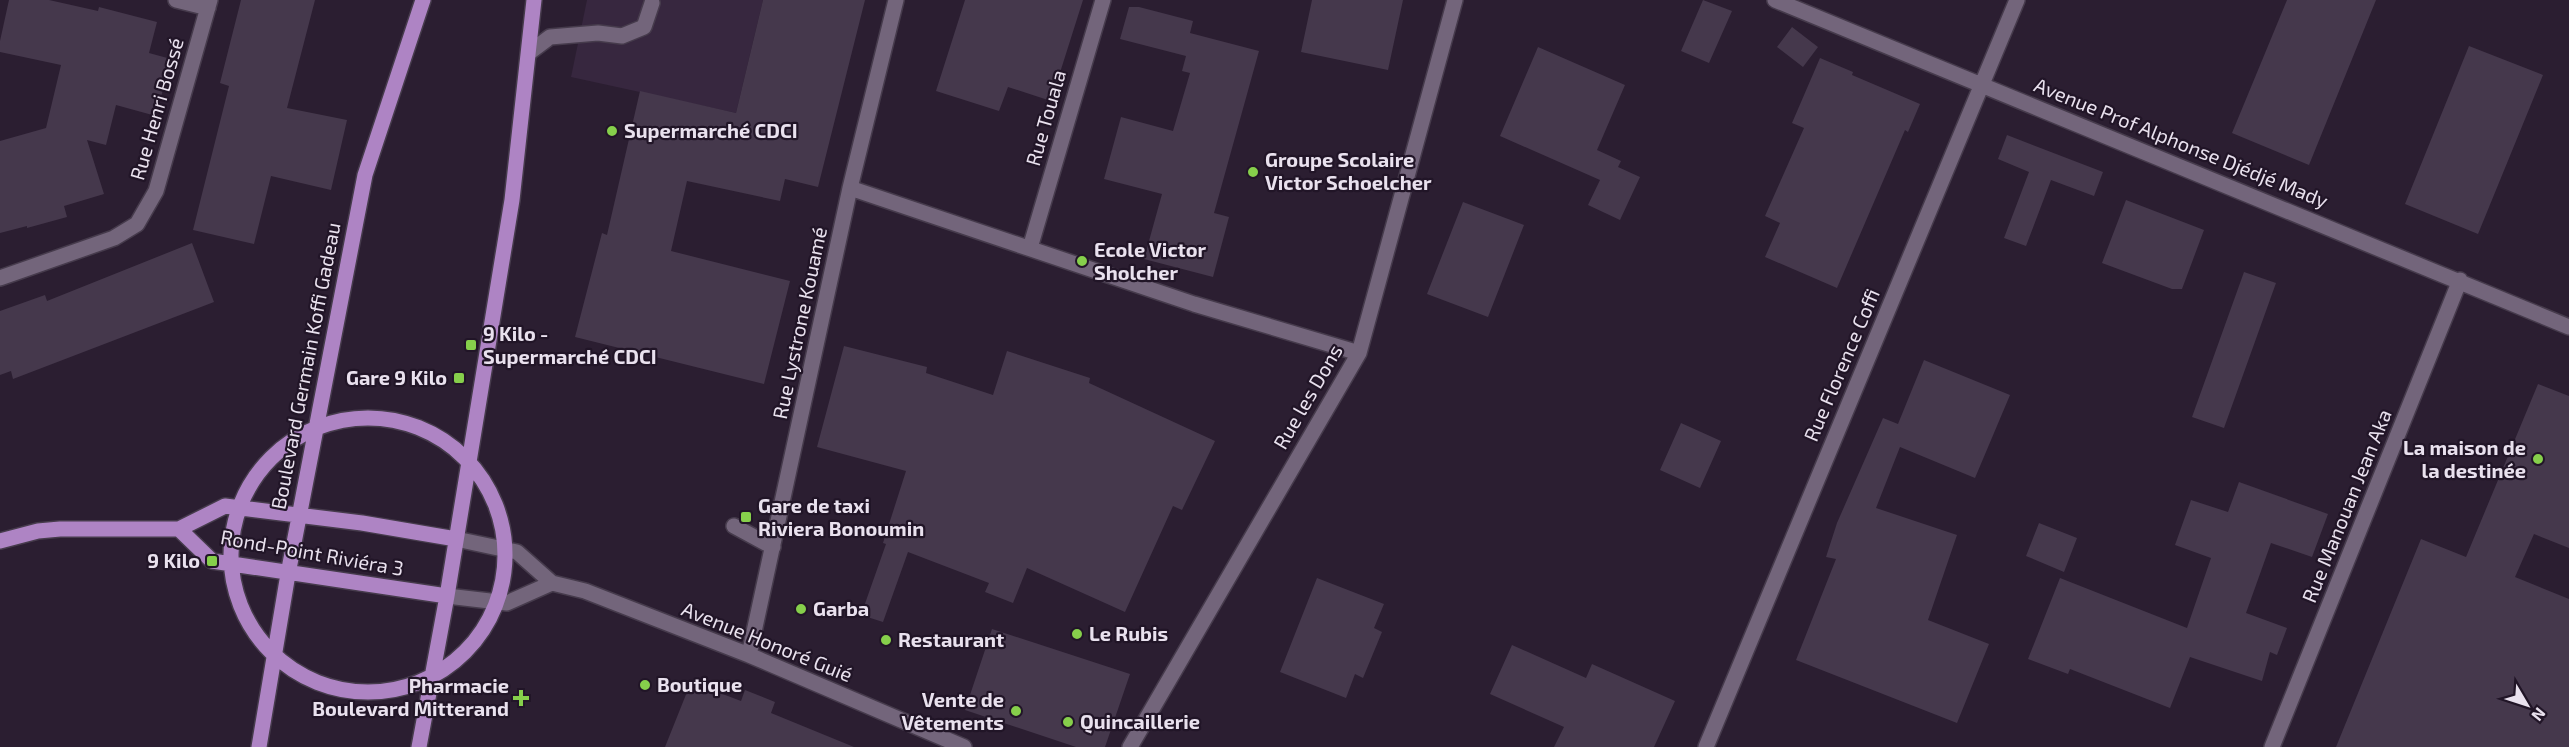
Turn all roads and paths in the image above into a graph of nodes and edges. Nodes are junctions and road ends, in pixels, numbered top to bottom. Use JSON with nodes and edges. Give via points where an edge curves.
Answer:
{"nodes":[{"id":1,"x":176,"y":0,"type":"edge"},
{"id":2,"x":423,"y":0,"type":"edge"},
{"id":3,"x":534,"y":0,"type":"edge"},
{"id":4,"x":896,"y":0,"type":"edge"},
{"id":5,"x":1103,"y":0,"type":"edge"},
{"id":6,"x":1455,"y":0,"type":"edge"},
{"id":7,"x":1775,"y":0,"type":"edge"},
{"id":8,"x":2017,"y":0,"type":"edge"},
{"id":9,"x":652,"y":3,"type":"dead end"},
{"id":10,"x":209,"y":4,"type":"edge"},
{"id":11,"x":530,"y":52,"type":"junction"},
{"id":12,"x":1982,"y":84,"type":"junction"},
{"id":13,"x":850,"y":188,"type":"junction"},
{"id":14,"x":1030,"y":248,"type":"junction"},
{"id":15,"x":0,"y":278,"type":"edge"},
{"id":16,"x":2460,"y":280,"type":"junction"},
{"id":17,"x":2569,"y":327,"type":"edge"},
{"id":18,"x":1359,"y":353,"type":"junction"},
{"id":19,"x":315,"y":429,"type":"junction"},
{"id":20,"x":470,"y":463,"type":"junction"},
{"id":21,"x":238,"y":508,"type":"junction"},
{"id":22,"x":298,"y":517,"type":"junction"},
{"id":23,"x":734,"y":526,"type":"dead end"},
{"id":24,"x":179,"y":529,"type":"junction"},
{"id":25,"x":456,"y":539,"type":"junction"},
{"id":26,"x":0,"y":541,"type":"edge"},
{"id":27,"x":773,"y":548,"type":"junction"},
{"id":28,"x":505,"y":550,"type":"junction"},
{"id":29,"x":231,"y":565,"type":"junction"},
{"id":30,"x":288,"y":574,"type":"junction"},
{"id":31,"x":552,"y":584,"type":"junction"},
{"id":32,"x":447,"y":596,"type":"junction"},
{"id":33,"x":497,"y":602,"type":"junction"},
{"id":34,"x":749,"y":655,"type":"junction"},
{"id":35,"x":274,"y":658,"type":"junction"},
{"id":36,"x":432,"y":678,"type":"junction"},
{"id":37,"x":260,"y":747,"type":"edge"},
{"id":38,"x":418,"y":747,"type":"edge"},
{"id":39,"x":964,"y":747,"type":"edge"},
{"id":40,"x":1130,"y":747,"type":"edge"},
{"id":41,"x":1706,"y":747,"type":"edge"},
{"id":42,"x":2272,"y":747,"type":"edge"}],
"edges":[{"from":1,"to":10,"type":"street"},
{"from":2,"to":19,"type":"main road","name":"Boulevard Germain Koffi Gadeau","via":[[364,175]]},
{"from":3,"to":11,"type":"main road"},
{"from":4,"to":13,"type":"street","name":"Rue Lystrone Kouamé"},
{"from":5,"to":14,"type":"street","name":"Rue Touala"},
{"from":6,"to":18,"type":"street","name":"Rue les Dons"},
{"from":7,"to":12,"type":"street","name":"Avenue Prof Alphonse Djédjé Mady"},
{"from":8,"to":12,"type":"street","name":"Rue Florence Coffi"},
{"from":9,"to":11,"type":"street","via":[[644,27],[636,32],[622,36],[598,33],[550,37]]},
{"from":10,"to":15,"type":"street","name":"Rue Henri Bossé","via":[[156,191],[136,224],[114,238]]},
{"from":11,"to":20,"type":"main road","via":[[513,200]]},
{"from":12,"to":16,"type":"street","name":"Avenue Prof Alphonse Djédjé Mady"},
{"from":12,"to":41,"type":"street","name":"Rue Florence Coffi"},
{"from":13,"to":14,"type":"street"},
{"from":13,"to":27,"type":"street","name":"Rue Lystrone Kouamé"},
{"from":14,"to":18,"type":"street","via":[[1194,304]]},
{"from":16,"to":17,"type":"street","name":"Avenue Prof Alphonse Djédjé Mady"},
{"from":16,"to":42,"type":"street","name":"Rue Manouan Jean Aka"},
{"from":18,"to":40,"type":"street","name":"Rue les Dons"},
{"from":19,"to":20,"type":"main road","via":[[361,417],[403,422],[439,437]]},
{"from":19,"to":21,"type":"main road","via":[[286,445],[267,463]]},
{"from":19,"to":22,"type":"main road","name":"Boulevard Germain Koffi Gadeau"},
{"from":20,"to":25,"type":"main road"},
{"from":20,"to":28,"type":"main road","via":[[493,497]]},
{"from":21,"to":22,"type":"main road","name":"Rond-Point Riviéra 3"},
{"from":21,"to":24,"type":"main road","name":"Rond-Point Riviéra 3","via":[[225,506]]},
{"from":21,"to":29,"type":"main road","via":[[231,539]]},
{"from":22,"to":25,"type":"main road","name":"Rond-Point Riviéra 3"},
{"from":22,"to":30,"type":"main road","name":"Boulevard Germain Koffi Gadeau"},
{"from":23,"to":27,"type":"street"},
{"from":24,"to":26,"type":"main road","via":[[49,530]]},
{"from":24,"to":29,"type":"main road","name":"Rond-Point Riviéra 3","via":[[212,561]]},
{"from":25,"to":28,"type":"street"},
{"from":25,"to":32,"type":"main road"},
{"from":27,"to":34,"type":"street","name":"Rue Lystrone Kouamé"},
{"from":28,"to":31,"type":"street","via":[[517,552]]},
{"from":28,"to":33,"type":"main road"},
{"from":29,"to":30,"type":"main road","name":"Rond-Point Riviéra 3"},
{"from":29,"to":35,"type":"main road","via":[[245,618]]},
{"from":30,"to":32,"type":"main road","name":"Rond-Point Riviéra 3"},
{"from":30,"to":35,"type":"main road","name":"Boulevard Germain Koffi Gadeau"},
{"from":31,"to":33,"type":"street","via":[[507,603]]},
{"from":31,"to":34,"type":"street","name":"Avenue Honoré Guié","via":[[585,591]]},
{"from":32,"to":33,"type":"street"},
{"from":32,"to":36,"type":"main road"},
{"from":33,"to":36,"type":"main road","via":[[468,648]]},
{"from":34,"to":39,"type":"street","name":"Avenue Honoré Guié"},
{"from":35,"to":36,"type":"main road","via":[[324,686],[354,692],[377,692]]},
{"from":35,"to":37,"type":"main road","name":"Boulevard Germain Koffi Gadeau"},
{"from":36,"to":38,"type":"main road"}]}
